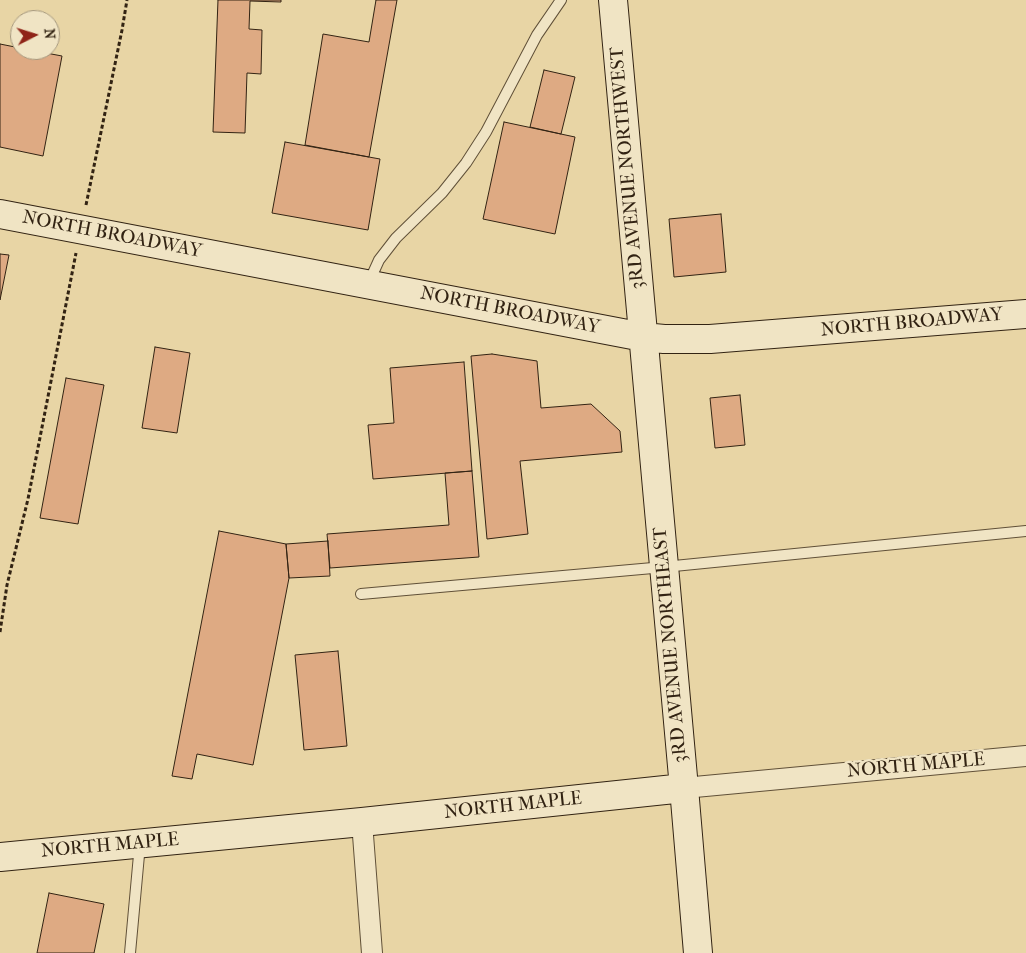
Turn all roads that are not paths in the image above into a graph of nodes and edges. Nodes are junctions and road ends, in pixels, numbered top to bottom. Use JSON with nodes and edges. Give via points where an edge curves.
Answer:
{"nodes":[{"id":1,"x":561,"y":0,"type":"edge"},
{"id":2,"x":614,"y":0,"type":"edge"},
{"id":3,"x":0,"y":214,"type":"edge"},
{"id":4,"x":368,"y":283,"type":"junction"},
{"id":5,"x":1026,"y":314,"type":"edge"},
{"id":6,"x":643,"y":337,"type":"junction"},
{"id":7,"x":1026,"y":532,"type":"edge"},
{"id":8,"x":664,"y":567,"type":"junction"},
{"id":9,"x":361,"y":594,"type":"dead end"},
{"id":10,"x":1026,"y":756,"type":"edge"},
{"id":11,"x":684,"y":788,"type":"junction"},
{"id":12,"x":362,"y":822,"type":"junction"},
{"id":13,"x":140,"y":843,"type":"junction"},
{"id":14,"x":0,"y":857,"type":"edge"},
{"id":15,"x":130,"y":953,"type":"edge"},
{"id":16,"x":372,"y":953,"type":"edge"},
{"id":17,"x":698,"y":953,"type":"edge"}],
"edges":[{"from":1,"to":4,"type":"lane","via":[[536,35],[486,132],[466,163],[442,193],[396,238],[379,260]]},
{"from":2,"to":6,"type":"street","name":"3RD AVENUE NORTHWEST"},
{"from":3,"to":4,"type":"street","name":"NORTH BROADWAY"},
{"from":4,"to":6,"type":"street","name":"NORTH BROADWAY"},
{"from":5,"to":6,"type":"street","name":"NORTH BROADWAY","via":[[710,339]]},
{"from":6,"to":8,"type":"street","name":"3RD AVENUE NORTHEAST"},
{"from":7,"to":8,"type":"lane"},
{"from":8,"to":9,"type":"lane"},
{"from":8,"to":11,"type":"street","name":"3RD AVENUE NORTHEAST"},
{"from":10,"to":11,"type":"street","name":"NORTH MAPLE"},
{"from":11,"to":12,"type":"street","name":"NORTH MAPLE"},
{"from":11,"to":17,"type":"street","name":"3RD AVENUE NORTHEAST"},
{"from":12,"to":13,"type":"street","name":"NORTH MAPLE"},
{"from":12,"to":16,"type":"street"},
{"from":13,"to":14,"type":"street","name":"NORTH MAPLE"},
{"from":13,"to":15,"type":"lane"}]}
